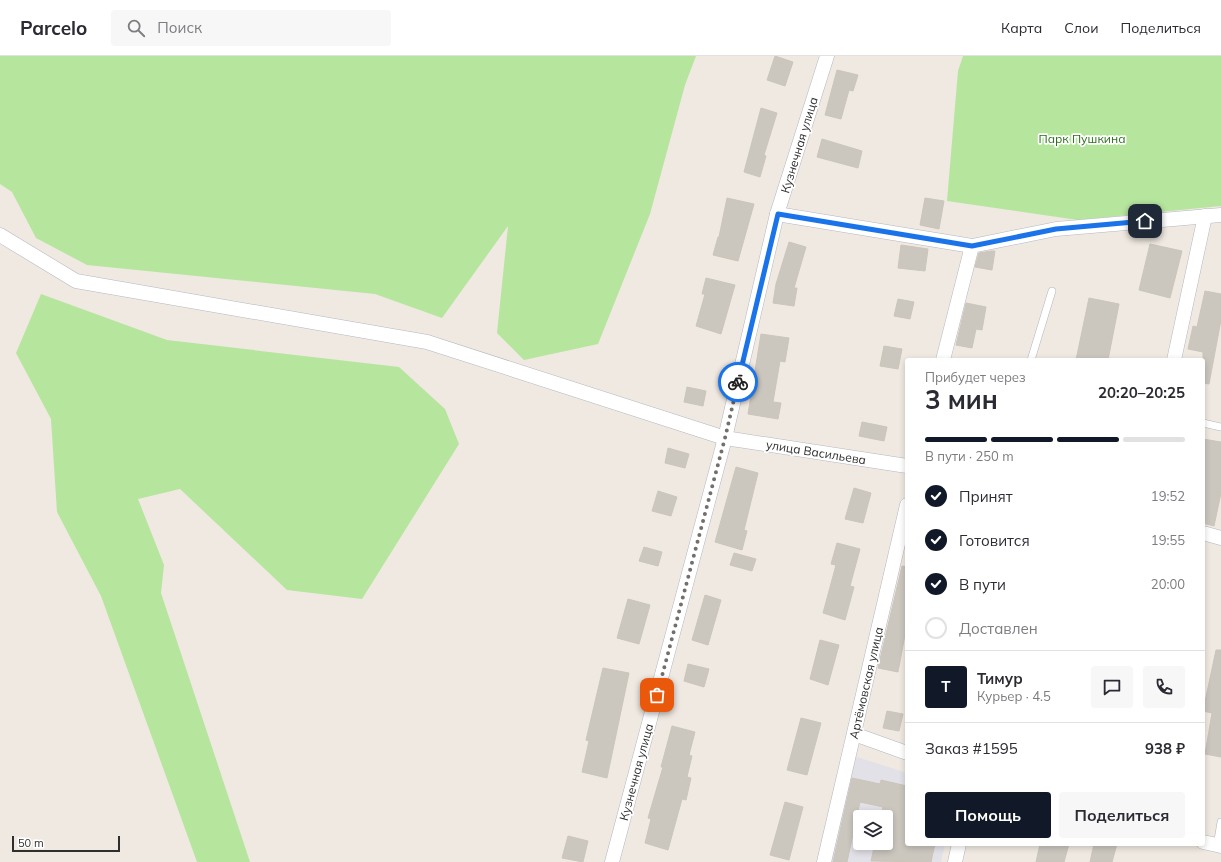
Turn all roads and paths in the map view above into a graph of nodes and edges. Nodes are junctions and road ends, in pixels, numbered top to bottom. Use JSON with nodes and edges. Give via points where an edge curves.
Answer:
{"nodes":[{"id":1,"x":827,"y":56,"type":"edge"},
{"id":2,"x":778,"y":214,"type":"junction"},
{"id":3,"x":1221,"y":215,"type":"edge"},
{"id":4,"x":1205,"y":216,"type":"junction"},
{"id":5,"x":0,"y":235,"type":"edge"},
{"id":6,"x":972,"y":246,"type":"junction"},
{"id":7,"x":1052,"y":291,"type":"dead end"},
{"id":8,"x":944,"y":358,"type":"edge"},
{"id":9,"x":1032,"y":358,"type":"edge"},
{"id":10,"x":1174,"y":358,"type":"edge"},
{"id":11,"x":1205,"y":423,"type":"edge"},
{"id":12,"x":1221,"y":427,"type":"edge"},
{"id":13,"x":725,"y":438,"type":"junction"},
{"id":14,"x":905,"y":466,"type":"edge"},
{"id":15,"x":905,"y":514,"type":"edge"},
{"id":16,"x":1205,"y":534,"type":"edge"},
{"id":17,"x":1221,"y":538,"type":"edge"},
{"id":18,"x":854,"y":734,"type":"junction"},
{"id":19,"x":905,"y":752,"type":"edge"},
{"id":20,"x":1221,"y":822,"type":"edge"},
{"id":21,"x":1205,"y":842,"type":"edge"},
{"id":22,"x":959,"y":846,"type":"edge"},
{"id":23,"x":1219,"y":846,"type":"edge"},
{"id":24,"x":612,"y":862,"type":"edge"},
{"id":25,"x":824,"y":862,"type":"edge"},
{"id":26,"x":955,"y":862,"type":"edge"}],
"edges":[{"from":1,"to":2,"type":"street","name":"Кузнечная улица"},
{"from":2,"to":6,"type":"street"},
{"from":2,"to":13,"type":"street","name":"Кузнечная улица"},
{"from":3,"to":4,"type":"street"},
{"from":4,"to":6,"type":"street","via":[[1056,229]]},
{"from":4,"to":10,"type":"street"},
{"from":5,"to":13,"type":"street","name":"улица Васильева","via":[[76,281],[427,342]]},
{"from":6,"to":8,"type":"street"},
{"from":7,"to":9,"type":"lane"},
{"from":11,"to":12,"type":"lane"},
{"from":13,"to":14,"type":"street","name":"улица Васильева"},
{"from":13,"to":24,"type":"street","name":"Кузнечная улица"},
{"from":15,"to":18,"type":"street","name":"Артёмовская улица"},
{"from":16,"to":17,"type":"street"},
{"from":18,"to":19,"type":"street"},
{"from":18,"to":25,"type":"street","name":"Артёмовская улица"},
{"from":20,"to":23,"type":"lane"},
{"from":21,"to":23,"type":"street"},
{"from":22,"to":26,"type":"street"}]}
